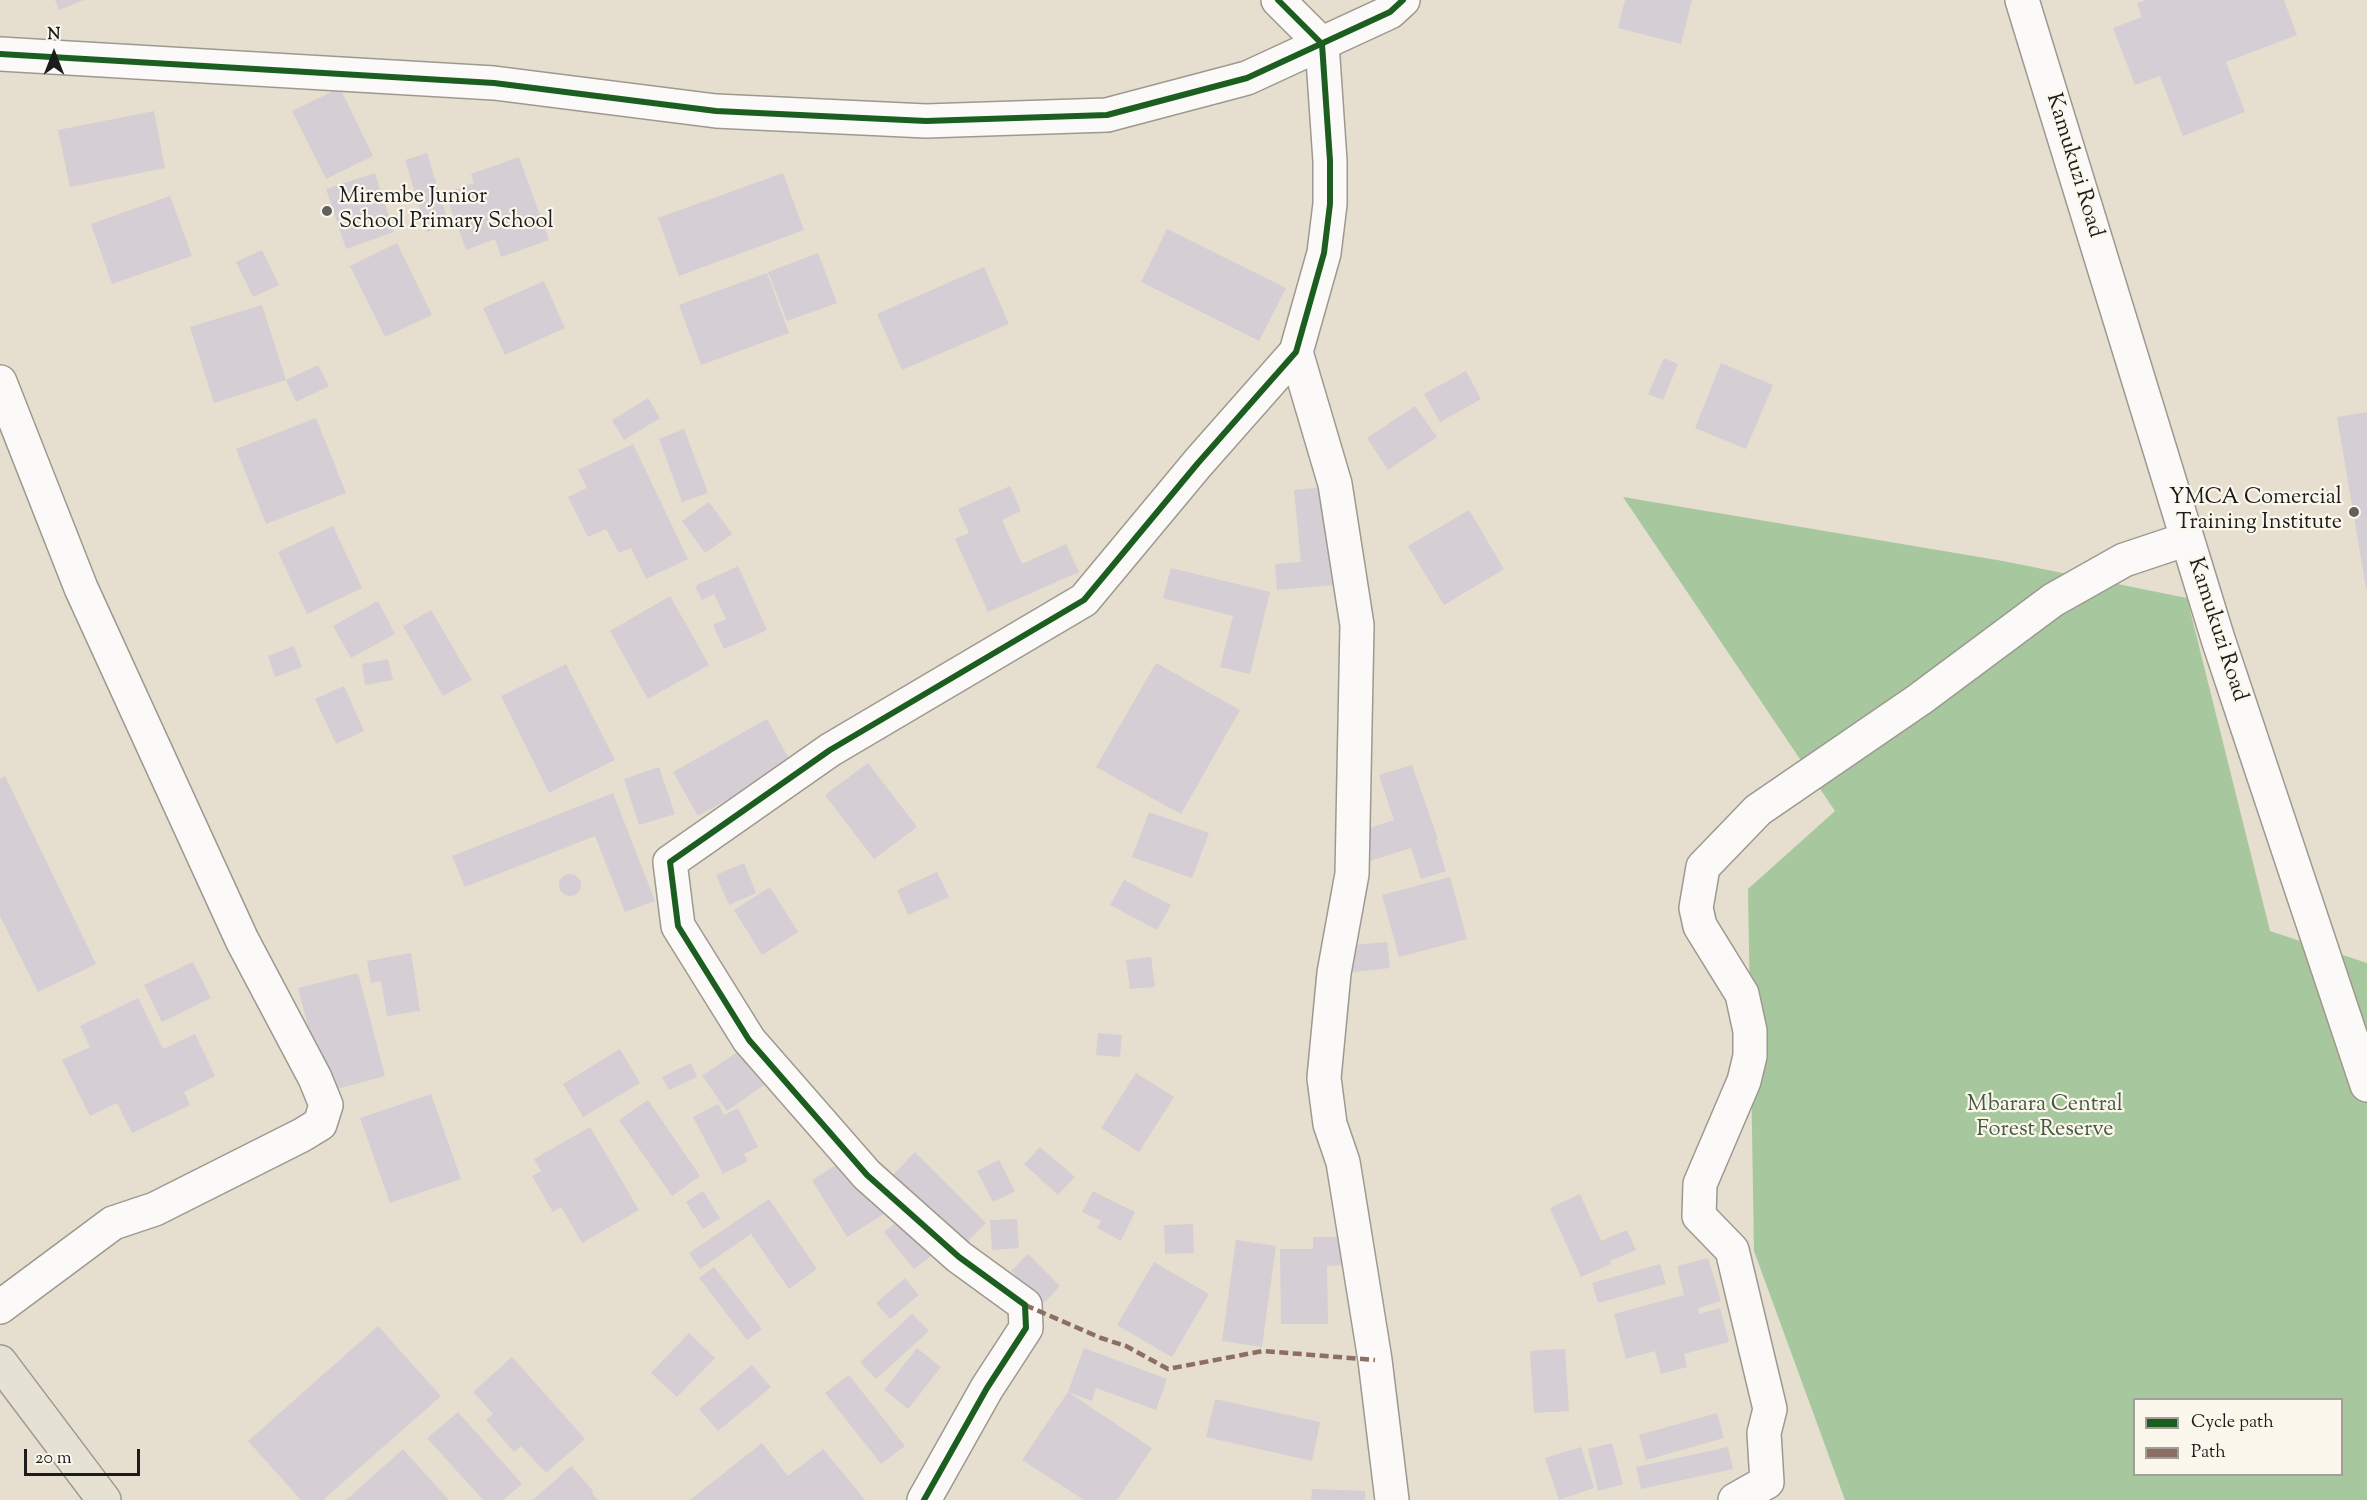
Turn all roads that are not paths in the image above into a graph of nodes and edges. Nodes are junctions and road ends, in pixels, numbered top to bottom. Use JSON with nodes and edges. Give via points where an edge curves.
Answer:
{"nodes":[{"id":1,"x":1278,"y":0,"type":"edge"},
{"id":2,"x":1403,"y":0,"type":"edge"},
{"id":3,"x":2022,"y":0,"type":"edge"},
{"id":4,"x":1322,"y":44,"type":"junction"},
{"id":5,"x":0,"y":54,"type":"edge"},
{"id":6,"x":1296,"y":352,"type":"junction"},
{"id":7,"x":0,"y":382,"type":"edge"},
{"id":8,"x":2187,"y":539,"type":"junction"},
{"id":9,"x":2367,"y":1085,"type":"edge"},
{"id":10,"x":0,"y":1307,"type":"edge"},
{"id":11,"x":0,"y":1362,"type":"edge"},
{"id":12,"x":104,"y":1500,"type":"edge"},
{"id":13,"x":924,"y":1500,"type":"edge"},
{"id":14,"x":1392,"y":1500,"type":"edge"},
{"id":15,"x":1735,"y":1500,"type":"edge"}],
"edges":[{"from":1,"to":4,"type":"street"},
{"from":2,"to":4,"type":"street","via":[[1390,12]]},
{"from":3,"to":8,"type":"street","name":"Kamukuzi Road"},
{"from":4,"to":5,"type":"street","via":[[1246,78],[1107,115],[926,121],[716,111],[494,83]]},
{"from":4,"to":6,"type":"street","via":[[1330,204],[1324,254]]},
{"from":6,"to":13,"type":"street","via":[[1084,600],[831,750],[670,862],[678,926],[749,1040],[867,1175],[959,1257],[1025,1305],[1026,1328]]},
{"from":6,"to":14,"type":"street","via":[[1335,484],[1357,625],[1352,874],[1334,973],[1324,1078],[1375,1360]]},
{"from":7,"to":10,"type":"street","via":[[81,588],[243,940],[326,1105],[320,1124],[155,1209],[113,1223]]},
{"from":8,"to":9,"type":"street","name":"Kamukuzi Road"},
{"from":8,"to":15,"type":"street","via":[[2124,560],[2053,600],[1920,699],[1758,810],[1702,867],[1696,908],[1700,926],[1742,994],[1750,1031],[1750,1056],[1744,1081],[1700,1184],[1699,1216],[1731,1250],[1770,1409],[1764,1432],[1767,1482]]},
{"from":11,"to":12,"type":"main road"}]}
